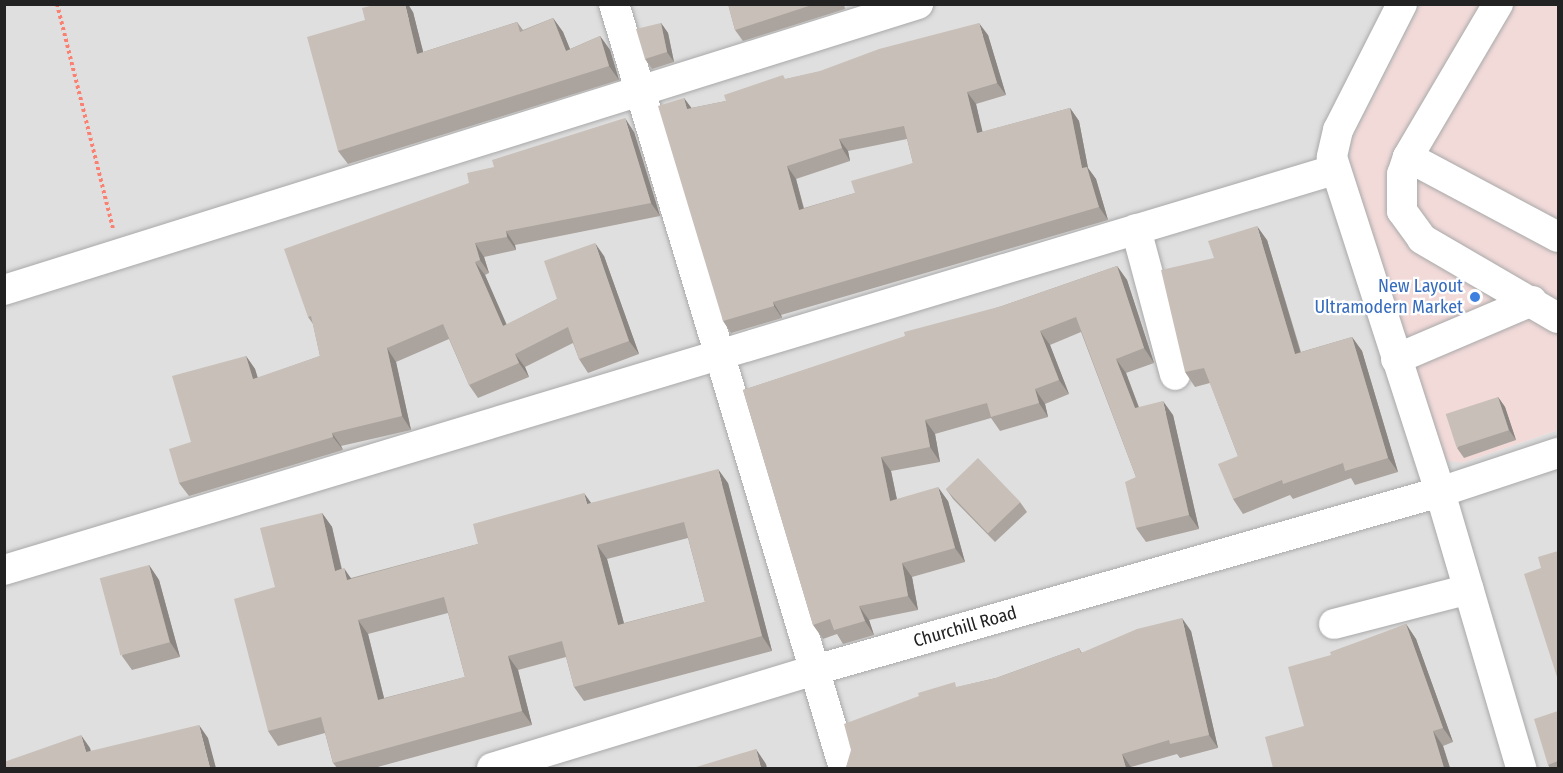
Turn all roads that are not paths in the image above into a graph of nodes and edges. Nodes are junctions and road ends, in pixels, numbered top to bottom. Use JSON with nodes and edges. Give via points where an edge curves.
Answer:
{"nodes":[{"id":1,"x":614,"y":4,"type":"edge"},
{"id":2,"x":918,"y":4,"type":"edge"},
{"id":3,"x":1402,"y":4,"type":"edge"},
{"id":4,"x":1489,"y":7,"type":"edge"},
{"id":5,"x":639,"y":89,"type":"junction"},
{"id":6,"x":1408,"y":157,"type":"junction"},
{"id":7,"x":1334,"y":170,"type":"junction"},
{"id":8,"x":1136,"y":229,"type":"junction"},
{"id":9,"x":1558,"y":237,"type":"edge"},
{"id":10,"x":4,"y":290,"type":"edge"},
{"id":11,"x":1532,"y":301,"type":"junction"},
{"id":12,"x":1558,"y":318,"type":"edge"},
{"id":13,"x":720,"y":352,"type":"junction"},
{"id":14,"x":1396,"y":359,"type":"junction"},
{"id":15,"x":1175,"y":375,"type":"dead end"},
{"id":16,"x":1558,"y":453,"type":"edge"},
{"id":17,"x":1440,"y":492,"type":"junction"},
{"id":18,"x":4,"y":570,"type":"edge"},
{"id":19,"x":1468,"y":589,"type":"junction"},
{"id":20,"x":1334,"y":624,"type":"dead end"},
{"id":21,"x":814,"y":670,"type":"junction"},
{"id":22,"x":492,"y":768,"type":"edge"},
{"id":23,"x":844,"y":768,"type":"edge"},
{"id":24,"x":1521,"y":768,"type":"edge"}],
"edges":[{"from":1,"to":5,"type":"street"},
{"from":2,"to":5,"type":"street"},
{"from":3,"to":7,"type":"street","via":[[1338,130],[1332,157]]},
{"from":4,"to":6,"type":"street"},
{"from":5,"to":10,"type":"street"},
{"from":5,"to":13,"type":"street"},
{"from":6,"to":9,"type":"street"},
{"from":6,"to":11,"type":"street","via":[[1401,174],[1402,211],[1422,239]]},
{"from":7,"to":8,"type":"street"},
{"from":7,"to":14,"type":"street"},
{"from":8,"to":13,"type":"street"},
{"from":8,"to":15,"type":"street"},
{"from":11,"to":12,"type":"street"},
{"from":11,"to":14,"type":"street"},
{"from":13,"to":18,"type":"street"},
{"from":13,"to":21,"type":"street"},
{"from":14,"to":17,"type":"street"},
{"from":16,"to":17,"type":"street","name":"Churchill Road"},
{"from":17,"to":19,"type":"street"},
{"from":17,"to":21,"type":"street","name":"Churchill Road"},
{"from":19,"to":20,"type":"street"},
{"from":19,"to":24,"type":"street"},
{"from":21,"to":22,"type":"street","name":"Churchill Road"},
{"from":21,"to":23,"type":"street"}]}
